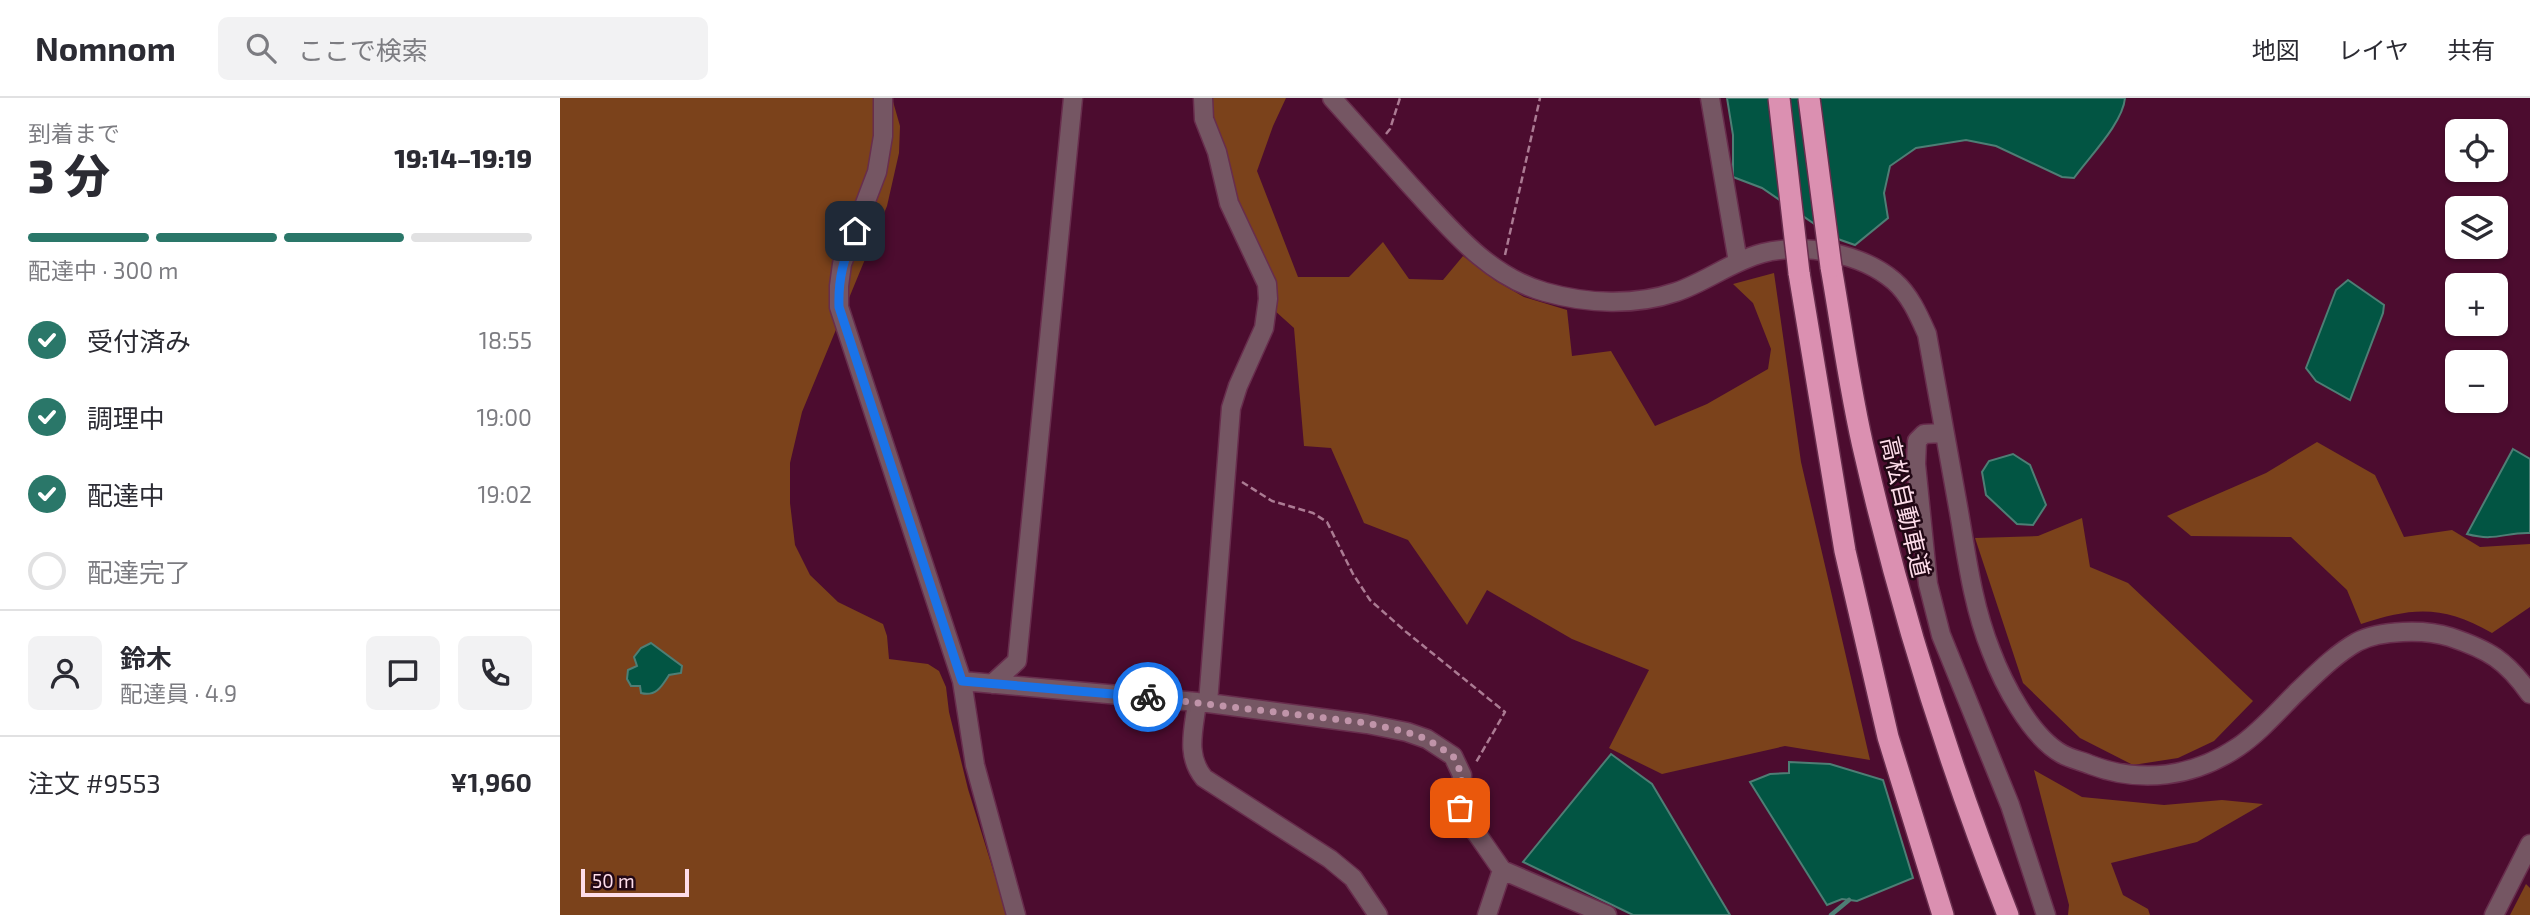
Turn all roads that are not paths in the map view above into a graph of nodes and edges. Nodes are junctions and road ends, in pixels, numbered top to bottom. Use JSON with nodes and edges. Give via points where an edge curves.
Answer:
{"nodes":[{"id":1,"x":883,"y":98,"type":"edge"},
{"id":2,"x":1073,"y":98,"type":"edge"},
{"id":3,"x":1203,"y":98,"type":"edge"},
{"id":4,"x":1332,"y":98,"type":"edge"},
{"id":5,"x":1710,"y":98,"type":"edge"},
{"id":6,"x":1779,"y":98,"type":"edge"},
{"id":7,"x":1809,"y":98,"type":"edge"},
{"id":8,"x":1738,"y":262,"type":"junction"},
{"id":9,"x":1943,"y":433,"type":"junction"},
{"id":10,"x":962,"y":681,"type":"junction"},
{"id":11,"x":992,"y":684,"type":"junction"},
{"id":12,"x":2527,"y":685,"type":"edge"},
{"id":13,"x":1203,"y":702,"type":"junction"},
{"id":14,"x":2530,"y":844,"type":"edge"},
{"id":15,"x":1502,"y":870,"type":"junction"},
{"id":16,"x":1016,"y":915,"type":"edge"},
{"id":17,"x":1378,"y":915,"type":"edge"},
{"id":18,"x":1487,"y":915,"type":"edge"},
{"id":19,"x":1607,"y":915,"type":"edge"},
{"id":20,"x":1943,"y":915,"type":"edge"},
{"id":21,"x":2008,"y":915,"type":"edge"},
{"id":22,"x":2046,"y":915,"type":"edge"},
{"id":23,"x":2494,"y":915,"type":"edge"}],
"edges":[{"from":1,"to":10,"type":"street","via":[[877,172],[842,264],[839,307]]},
{"from":2,"to":11,"type":"street","via":[[1017,661]]},
{"from":3,"to":13,"type":"street","via":[[1204,119],[1229,203],[1267,284],[1268,299],[1264,328],[1231,408]]},
{"from":4,"to":8,"type":"street","via":[[1457,237],[1481,258],[1543,291],[1620,302],[1676,292]]},
{"from":5,"to":8,"type":"street"},
{"from":6,"to":20,"type":"highway","bridge":true,"via":[[1799,273],[1845,551],[1888,737]]},
{"from":7,"to":21,"type":"highway","name":"高松自動車道","bridge":true,"via":[[1831,267],[1864,452],[1902,607],[1942,736]]},
{"from":8,"to":9,"type":"street","via":[[1764,253],[1802,250],[1867,262],[1895,282],[1927,334]]},
{"from":9,"to":12,"type":"street","via":[[1975,604],[1991,652],[2011,695],[2040,735],[2060,753],[2132,776],[2163,776],[2196,768],[2238,747],[2319,671],[2358,642],[2388,634],[2418,631],[2477,646],[2503,661]]},
{"from":9,"to":22,"type":"street","via":[[1924,434],[1917,441],[1928,583],[1941,635],[2010,805]]},
{"from":10,"to":11,"type":"street"},
{"from":10,"to":16,"type":"street","via":[[975,765]]},
{"from":11,"to":13,"type":"street"},
{"from":13,"to":15,"type":"street","via":[[1367,723],[1427,739],[1453,756],[1462,775],[1460,808]]},
{"from":13,"to":17,"type":"street","via":[[1192,756],[1204,778],[1330,859],[1353,878]]},
{"from":14,"to":23,"type":"street"},
{"from":15,"to":18,"type":"street"},
{"from":15,"to":19,"type":"street"}]}
